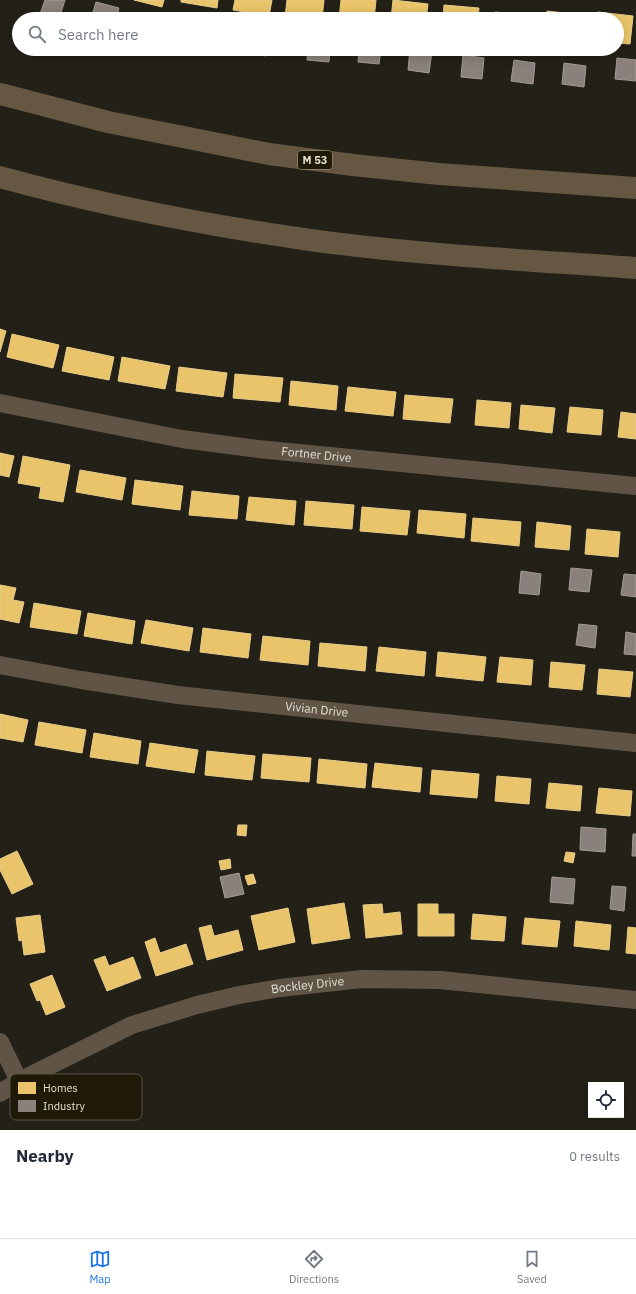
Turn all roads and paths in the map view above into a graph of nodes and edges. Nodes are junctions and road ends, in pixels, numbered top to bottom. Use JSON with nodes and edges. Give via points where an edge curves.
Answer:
{"nodes":[{"id":1,"x":0,"y":94,"type":"edge"},
{"id":2,"x":0,"y":177,"type":"edge"},
{"id":3,"x":636,"y":188,"type":"edge"},
{"id":4,"x":636,"y":268,"type":"edge"},
{"id":5,"x":0,"y":403,"type":"edge"},
{"id":6,"x":636,"y":486,"type":"edge"},
{"id":7,"x":0,"y":665,"type":"edge"},
{"id":8,"x":636,"y":743,"type":"edge"},
{"id":9,"x":636,"y":1000,"type":"edge"},
{"id":10,"x":0,"y":1042,"type":"edge"},
{"id":11,"x":16,"y":1074,"type":"edge"},
{"id":12,"x":33,"y":1074,"type":"edge"},
{"id":13,"x":10,"y":1087,"type":"edge"},
{"id":14,"x":0,"y":1093,"type":"edge"}],
"edges":[{"from":1,"to":3,"type":"highway","number":"M 53","via":[[108,122],[269,154],[439,174]]},
{"from":2,"to":4,"type":"highway","via":[[99,202],[214,225],[304,239],[444,254]]},
{"from":5,"to":6,"type":"street","name":"Fortner Drive","via":[[182,439],[250,448]]},
{"from":7,"to":8,"type":"street","name":"Vivian Drive","via":[[178,695]]},
{"from":9,"to":12,"type":"street","name":"Bockley Drive","via":[[440,980],[362,979],[280,988],[239,994],[132,1025]]},
{"from":10,"to":11,"type":"street"},
{"from":13,"to":14,"type":"street","name":"Bockley Drive"}]}
